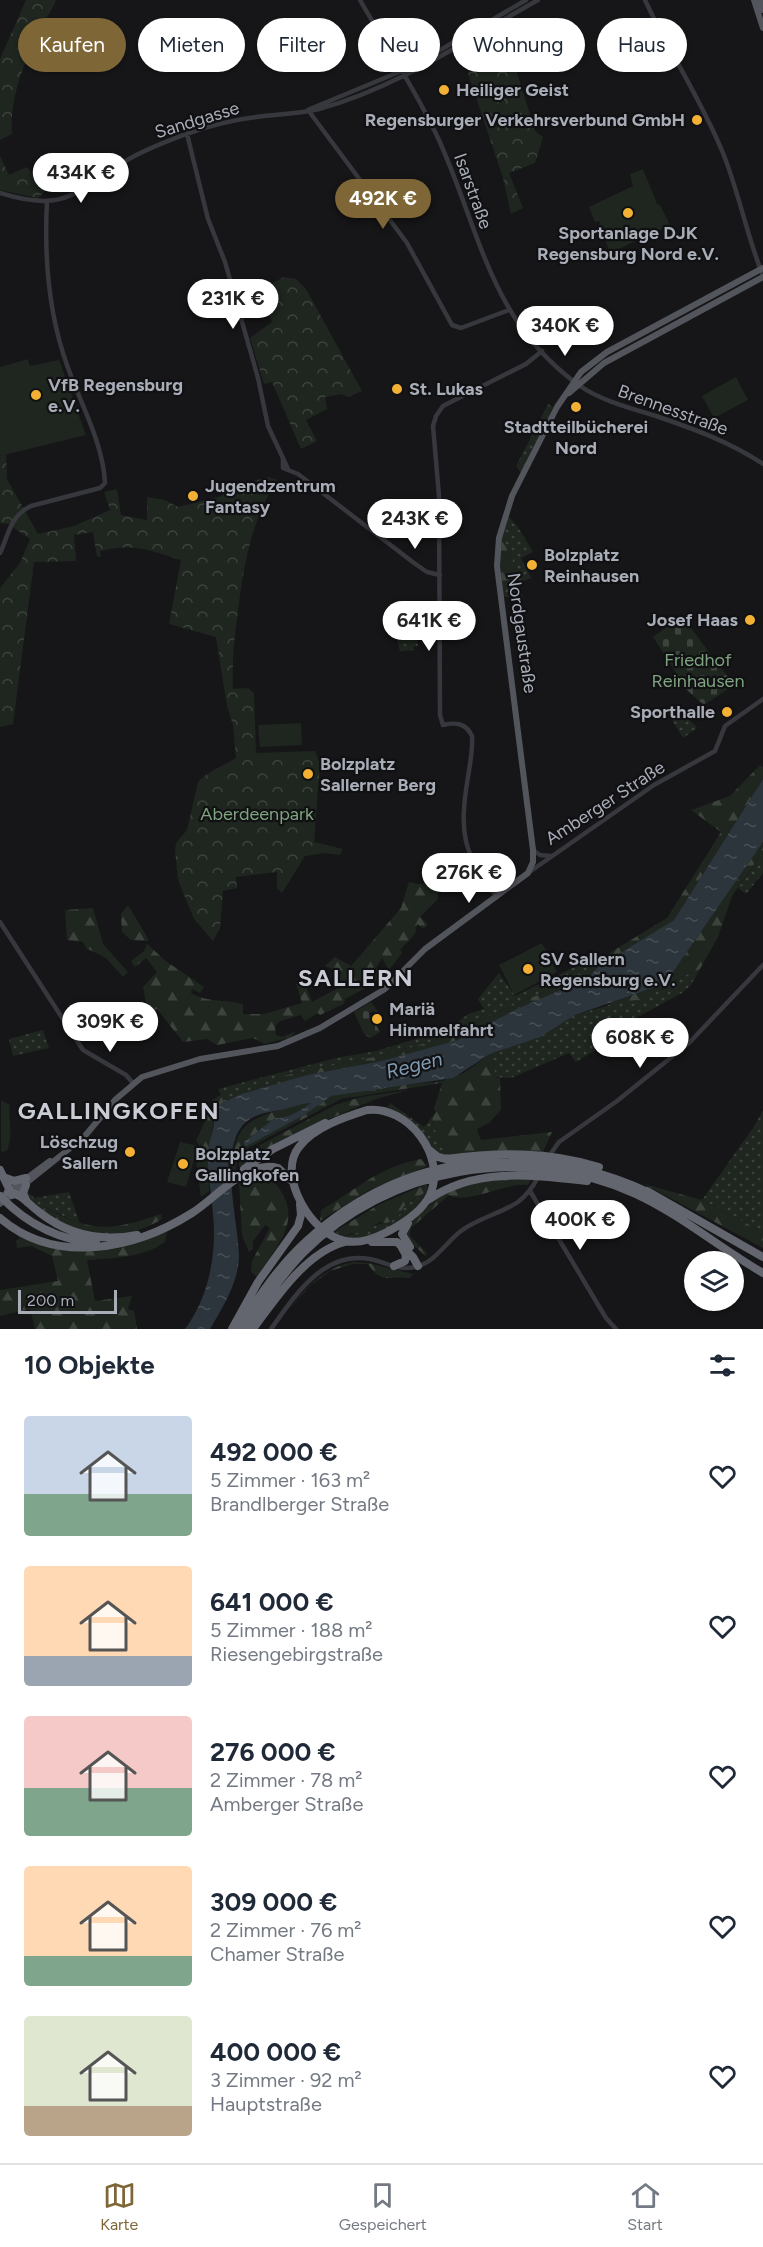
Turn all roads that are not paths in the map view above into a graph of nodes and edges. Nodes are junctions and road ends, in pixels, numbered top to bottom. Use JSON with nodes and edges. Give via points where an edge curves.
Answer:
{"nodes":[{"id":1,"x":360,"y":0,"type":"edge"},
{"id":2,"x":526,"y":0,"type":"edge"},
{"id":3,"x":538,"y":0,"type":"edge"},
{"id":4,"x":645,"y":0,"type":"edge"},
{"id":5,"x":754,"y":0,"type":"edge"},
{"id":6,"x":760,"y":0,"type":"edge"},
{"id":7,"x":763,"y":10,"type":"edge"},
{"id":8,"x":763,"y":28,"type":"edge"},
{"id":9,"x":403,"y":74,"type":"junction"},
{"id":10,"x":309,"y":111,"type":"junction"},
{"id":11,"x":188,"y":134,"type":"junction"},
{"id":12,"x":0,"y":193,"type":"edge"},
{"id":13,"x":47,"y":201,"type":"junction"},
{"id":14,"x":762,"y":272,"type":"edge"},
{"id":15,"x":509,"y":310,"type":"junction"},
{"id":16,"x":542,"y":351,"type":"junction"},
{"id":17,"x":576,"y":382,"type":"junction"},
{"id":18,"x":763,"y":464,"type":"edge"},
{"id":19,"x":0,"y":553,"type":"edge"},
{"id":20,"x":440,"y":567,"type":"junction"},
{"id":21,"x":423,"y":569,"type":"junction"},
{"id":22,"x":440,"y":575,"type":"junction"},
{"id":23,"x":763,"y":699,"type":"edge"},
{"id":24,"x":533,"y":850,"type":"junction"},
{"id":25,"x":551,"y":856,"type":"junction"},
{"id":26,"x":528,"y":873,"type":"junction"},
{"id":27,"x":498,"y":898,"type":"junction"},
{"id":28,"x":0,"y":922,"type":"edge"},
{"id":29,"x":763,"y":965,"type":"edge"},
{"id":30,"x":133,"y":1083,"type":"junction"},
{"id":31,"x":355,"y":1114,"type":"junction"},
{"id":32,"x":428,"y":1148,"type":"junction"},
{"id":33,"x":531,"y":1160,"type":"junction"},
{"id":34,"x":549,"y":1166,"type":"junction"},
{"id":35,"x":249,"y":1171,"type":"junction"},
{"id":36,"x":2,"y":1173,"type":"edge"},
{"id":37,"x":240,"y":1175,"type":"junction"},
{"id":38,"x":26,"y":1182,"type":"junction"},
{"id":39,"x":295,"y":1185,"type":"junction"},
{"id":40,"x":530,"y":1191,"type":"junction"},
{"id":41,"x":8,"y":1194,"type":"edge"},
{"id":42,"x":435,"y":1195,"type":"junction"},
{"id":43,"x":300,"y":1200,"type":"junction"},
{"id":44,"x":426,"y":1202,"type":"junction"},
{"id":45,"x":28,"y":1203,"type":"junction"},
{"id":46,"x":0,"y":1204,"type":"edge"},
{"id":47,"x":1,"y":1219,"type":"edge"},
{"id":48,"x":399,"y":1225,"type":"junction"},
{"id":49,"x":298,"y":1226,"type":"junction"},
{"id":50,"x":317,"y":1236,"type":"junction"},
{"id":51,"x":138,"y":1237,"type":"junction"},
{"id":52,"x":346,"y":1241,"type":"junction"},
{"id":53,"x":365,"y":1241,"type":"junction"},
{"id":54,"x":400,"y":1245,"type":"junction"},
{"id":55,"x":410,"y":1247,"type":"junction"},
{"id":56,"x":763,"y":1257,"type":"edge"},
{"id":57,"x":420,"y":1265,"type":"junction"},
{"id":58,"x":394,"y":1266,"type":"junction"},
{"id":59,"x":763,"y":1273,"type":"edge"},
{"id":60,"x":232,"y":1329,"type":"edge"},
{"id":61,"x":238,"y":1329,"type":"edge"},
{"id":62,"x":246,"y":1329,"type":"edge"},
{"id":63,"x":254,"y":1329,"type":"edge"},
{"id":64,"x":271,"y":1329,"type":"edge"},
{"id":65,"x":616,"y":1329,"type":"edge"}],
"edges":[{"from":1,"to":9,"type":"street","name":"Isarstraße"},
{"from":2,"to":9,"type":"street"},
{"from":3,"to":9,"type":"street"},
{"from":4,"to":14,"type":"street","via":[[669,50],[696,92],[723,153]]},
{"from":5,"to":8,"type":"main road"},
{"from":6,"to":7,"type":"main road"},
{"from":9,"to":10,"type":"street","name":"Sandgasse","via":[[372,92]]},
{"from":9,"to":15,"type":"street","name":"Isarstraße","via":[[439,140],[485,263]]},
{"from":10,"to":11,"type":"street","name":"Sandgasse","via":[[226,122]]},
{"from":10,"to":15,"type":"street","via":[[407,243],[454,327]]},
{"from":11,"to":13,"type":"street","name":"Sandgasse","via":[[127,160],[80,192]]},
{"from":11,"to":21,"type":"street","via":[[208,219],[225,262],[258,378],[267,426],[285,468]]},
{"from":12,"to":13,"type":"street","name":"Sandgasse"},
{"from":13,"to":19,"type":"street","via":[[45,263],[60,341],[89,420],[105,485],[25,509],[11,523]]},
{"from":14,"to":17,"type":"main road","name":"Nordgaustraße","via":[[607,352]]},
{"from":15,"to":16,"type":"street","name":"Isarstraße"},
{"from":16,"to":17,"type":"street","name":"Isarstraße"},
{"from":16,"to":20,"type":"street","via":[[526,364],[443,406],[434,421]]},
{"from":17,"to":18,"type":"street","name":"Brennesstraße","via":[[607,400],[708,434]]},
{"from":17,"to":24,"type":"main road","name":"Nordgaustraße","via":[[557,407],[512,496],[498,546],[498,576]]},
{"from":20,"to":21,"type":"street"},
{"from":20,"to":22,"type":"street"},
{"from":21,"to":22,"type":"street"},
{"from":22,"to":27,"type":"street","via":[[443,725],[460,724],[472,736],[462,810],[463,835],[472,862]]},
{"from":23,"to":25,"type":"street","name":"Amberger Straße","via":[[726,726],[718,746],[694,765],[654,785]]},
{"from":24,"to":25,"type":"street"},
{"from":24,"to":26,"type":"main road","name":"Nordgaustraße"},
{"from":25,"to":26,"type":"street","name":"Amberger Straße"},
{"from":26,"to":27,"type":"main road","name":"Amberger Straße"},
{"from":27,"to":30,"type":"main road","name":"Amberger Straße","via":[[425,949],[385,989],[308,1035],[278,1046],[177,1065]]},
{"from":28,"to":30,"type":"street","via":[[83,1050]]},
{"from":29,"to":40,"type":"street","via":[[689,1043],[556,1146]]},
{"from":30,"to":38,"type":"main road","name":"Amberger Straße","via":[[84,1137]]},
{"from":31,"to":32,"type":"highway","via":[[373,1110],[393,1114],[412,1126]]},
{"from":31,"to":37,"type":"highway","via":[[307,1131]]},
{"from":31,"to":39,"type":"highway","via":[[315,1133],[298,1147],[293,1166]]},
{"from":32,"to":33,"type":"highway","via":[[446,1159],[500,1154]]},
{"from":32,"to":44,"type":"highway","via":[[433,1181]]},
{"from":33,"to":34,"type":"highway"},
{"from":33,"to":34,"type":"highway"},
{"from":33,"to":50,"type":"highway","via":[[427,1175]]},
{"from":34,"to":42,"type":"highway","via":[[522,1175],[451,1185]]},
{"from":34,"to":56,"type":"highway","via":[[605,1169]]},
{"from":34,"to":59,"type":"highway","via":[[612,1185],[670,1212]]},
{"from":35,"to":37,"type":"highway"},
{"from":35,"to":39,"type":"highway","via":[[271,1166],[283,1171]]},
{"from":35,"to":49,"type":"highway","via":[[269,1168],[285,1177],[298,1208]]},
{"from":36,"to":38,"type":"highway","via":[[14,1181]]},
{"from":36,"to":41,"type":"highway"},
{"from":37,"to":51,"type":"highway","via":[[192,1213]]},
{"from":38,"to":41,"type":"main road","name":"Amberger Straße"},
{"from":38,"to":45,"type":"highway","via":[[23,1193]]},
{"from":39,"to":43,"type":"highway"},
{"from":40,"to":57,"type":"street","via":[[466,1227],[435,1257]]},
{"from":40,"to":65,"type":"street"},
{"from":41,"to":45,"type":"highway"},
{"from":41,"to":46,"type":"main road","name":"Amberger Straße"},
{"from":41,"to":51,"type":"highway","via":[[12,1208],[59,1236],[112,1243]]},
{"from":42,"to":44,"type":"highway"},
{"from":42,"to":55,"type":"highway","via":[[403,1228],[402,1234]]},
{"from":43,"to":49,"type":"highway"},
{"from":43,"to":52,"type":"highway","via":[[321,1230]]},
{"from":44,"to":48,"type":"highway"},
{"from":45,"to":51,"type":"highway","via":[[48,1219],[78,1234]]},
{"from":47,"to":51,"type":"highway","via":[[32,1237],[66,1246],[102,1247]]},
{"from":48,"to":53,"type":"highway"},
{"from":48,"to":55,"type":"highway","via":[[400,1236]]},
{"from":49,"to":60,"type":"highway","via":[[258,1282]]},
{"from":50,"to":61,"type":"highway","via":[[273,1278]]},
{"from":50,"to":62,"type":"highway"},
{"from":52,"to":53,"type":"highway"},
{"from":52,"to":63,"type":"highway","via":[[326,1249],[301,1272]]},
{"from":53,"to":54,"type":"highway","via":[[392,1241]]},
{"from":54,"to":57,"type":"highway"},
{"from":54,"to":58,"type":"highway","via":[[406,1258]]},
{"from":55,"to":57,"type":"highway"},
{"from":57,"to":58,"type":"street"},
{"from":58,"to":64,"type":"street","via":[[364,1258],[326,1267],[305,1284]]}]}
